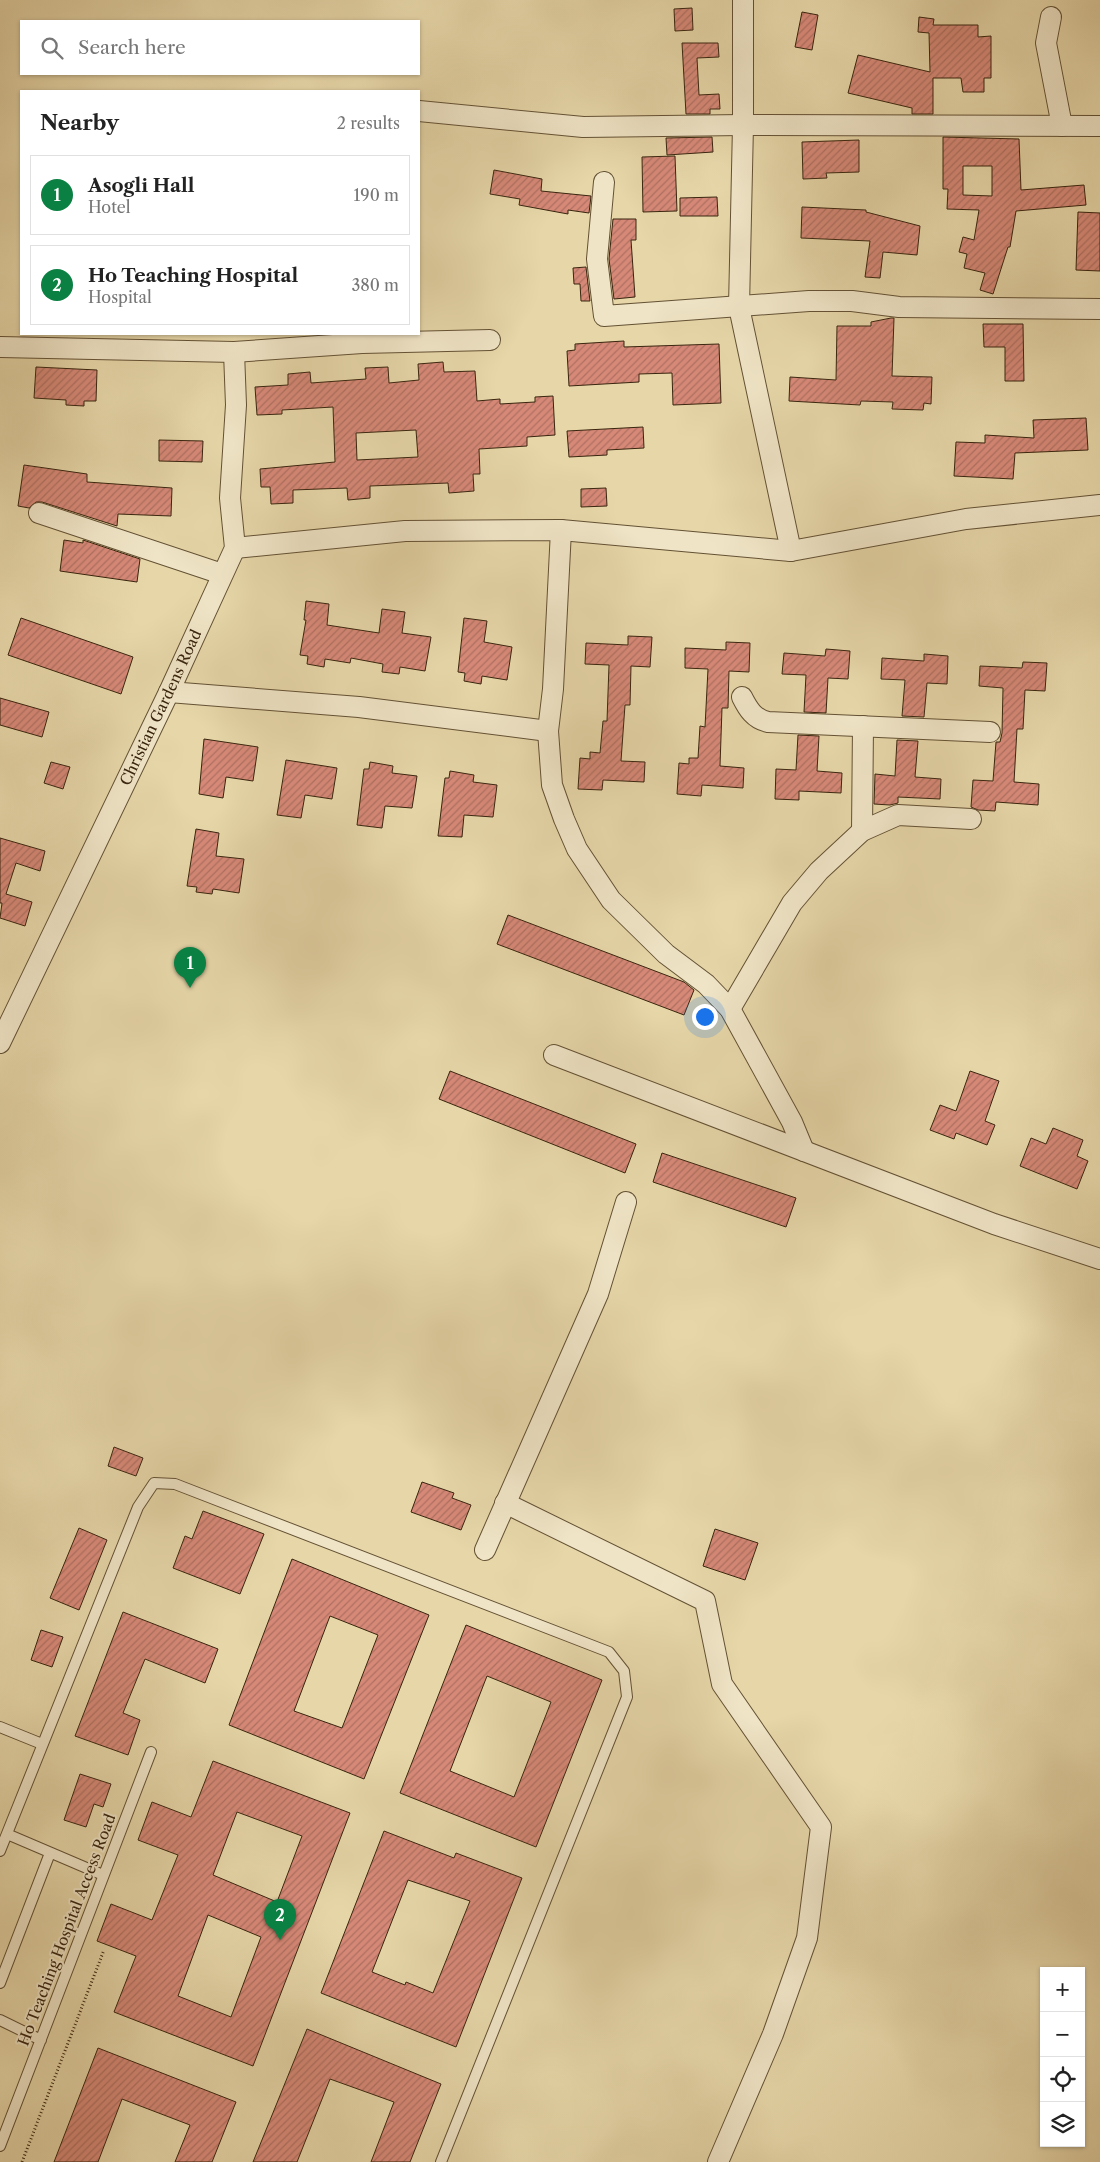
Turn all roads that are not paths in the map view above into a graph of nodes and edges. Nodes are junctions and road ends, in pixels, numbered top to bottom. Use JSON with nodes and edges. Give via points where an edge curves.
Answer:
{"nodes":[{"id":1,"x":743,"y":0,"type":"edge"},
{"id":2,"x":1051,"y":16,"type":"dead end"},
{"id":3,"x":420,"y":111,"type":"edge"},
{"id":4,"x":743,"y":124,"type":"junction"},
{"id":5,"x":1062,"y":126,"type":"junction"},
{"id":6,"x":1100,"y":126,"type":"edge"},
{"id":7,"x":604,"y":182,"type":"dead end"},
{"id":8,"x":739,"y":307,"type":"junction"},
{"id":9,"x":1100,"y":309,"type":"edge"},
{"id":10,"x":490,"y":340,"type":"dead end"},
{"id":11,"x":0,"y":347,"type":"edge"},
{"id":12,"x":234,"y":352,"type":"junction"},
{"id":13,"x":1100,"y":505,"type":"edge"},
{"id":14,"x":40,"y":512,"type":"dead end"},
{"id":15,"x":561,"y":530,"type":"junction"},
{"id":16,"x":235,"y":548,"type":"junction"},
{"id":17,"x":791,"y":551,"type":"junction"},
{"id":18,"x":222,"y":574,"type":"junction"},
{"id":19,"x":170,"y":692,"type":"junction"},
{"id":20,"x":742,"y":697,"type":"dead end"},
{"id":21,"x":863,"y":726,"type":"junction"},
{"id":22,"x":548,"y":731,"type":"junction"},
{"id":23,"x":990,"y":732,"type":"dead end"},
{"id":24,"x":971,"y":819,"type":"dead end"},
{"id":25,"x":862,"y":831,"type":"junction"},
{"id":26,"x":730,"y":1009,"type":"junction"},
{"id":27,"x":0,"y":1043,"type":"edge"},
{"id":28,"x":554,"y":1055,"type":"dead end"},
{"id":29,"x":804,"y":1151,"type":"junction"},
{"id":30,"x":626,"y":1202,"type":"dead end"},
{"id":31,"x":1100,"y":1259,"type":"edge"},
{"id":32,"x":505,"y":1503,"type":"junction"},
{"id":33,"x":485,"y":1550,"type":"dead end"},
{"id":34,"x":0,"y":1727,"type":"edge"},
{"id":35,"x":42,"y":1744,"type":"junction"},
{"id":36,"x":151,"y":1752,"type":"dead end"},
{"id":37,"x":7,"y":1834,"type":"junction"},
{"id":38,"x":0,"y":1851,"type":"edge"},
{"id":39,"x":50,"y":1853,"type":"junction"},
{"id":40,"x":103,"y":1875,"type":"junction"},
{"id":41,"x":0,"y":1983,"type":"edge"},
{"id":42,"x":0,"y":2020,"type":"edge"},
{"id":43,"x":42,"y":2040,"type":"junction"},
{"id":44,"x":0,"y":2146,"type":"edge"},
{"id":45,"x":441,"y":2162,"type":"edge"},
{"id":46,"x":718,"y":2162,"type":"edge"}],
"edges":[{"from":1,"to":4,"type":"street"},
{"from":2,"to":5,"type":"street","via":[[1046,43]]},
{"from":3,"to":4,"type":"street","via":[[583,127]]},
{"from":4,"to":5,"type":"street"},
{"from":4,"to":8,"type":"street"},
{"from":5,"to":6,"type":"street"},
{"from":7,"to":8,"type":"street","via":[[597,258],[604,316]]},
{"from":8,"to":9,"type":"street","via":[[852,301],[899,307]]},
{"from":8,"to":17,"type":"street"},
{"from":10,"to":12,"type":"street","via":[[362,343]]},
{"from":11,"to":12,"type":"street"},
{"from":12,"to":16,"type":"street","via":[[236,405],[230,498]]},
{"from":13,"to":17,"type":"street","via":[[966,519]]},
{"from":14,"to":18,"type":"street"},
{"from":15,"to":16,"type":"street","via":[[405,531]]},
{"from":15,"to":17,"type":"street"},
{"from":15,"to":22,"type":"street","via":[[554,689]]},
{"from":16,"to":18,"type":"street","name":"Christian Gardens Road"},
{"from":18,"to":19,"type":"street","name":"Christian Gardens Road"},
{"from":19,"to":22,"type":"street","via":[[359,707]]},
{"from":19,"to":27,"type":"street","name":"Christian Gardens Road"},
{"from":20,"to":21,"type":"street","via":[[747,709],[762,721]]},
{"from":21,"to":23,"type":"street"},
{"from":21,"to":25,"type":"street"},
{"from":22,"to":26,"type":"street","via":[[552,785],[577,849],[611,900],[666,954],[706,984]]},
{"from":24,"to":25,"type":"street","via":[[898,815]]},
{"from":25,"to":26,"type":"street","via":[[819,871],[792,903]]},
{"from":26,"to":29,"type":"street","via":[[792,1122]]},
{"from":28,"to":29,"type":"street"},
{"from":29,"to":31,"type":"street","via":[[994,1224]]},
{"from":30,"to":32,"type":"street","via":[[598,1294]]},
{"from":32,"to":33,"type":"street"},
{"from":32,"to":46,"type":"street","via":[[705,1601],[722,1684],[821,1827],[807,1938],[772,2034]]},
{"from":34,"to":35,"type":"lane"},
{"from":35,"to":37,"type":"lane"},
{"from":35,"to":45,"type":"lane","via":[[138,1507],[154,1483],[175,1484],[609,1652],[624,1671],[627,1697]]},
{"from":36,"to":40,"type":"lane","name":"Ho Teaching Hospital Access Road"},
{"from":37,"to":38,"type":"lane"},
{"from":37,"to":39,"type":"lane"},
{"from":39,"to":40,"type":"lane"},
{"from":39,"to":41,"type":"lane"},
{"from":40,"to":43,"type":"lane","name":"Ho Teaching Hospital Access Road"},
{"from":42,"to":43,"type":"lane"},
{"from":43,"to":44,"type":"lane","name":"Ho Teaching Hospital Access Road"}]}
